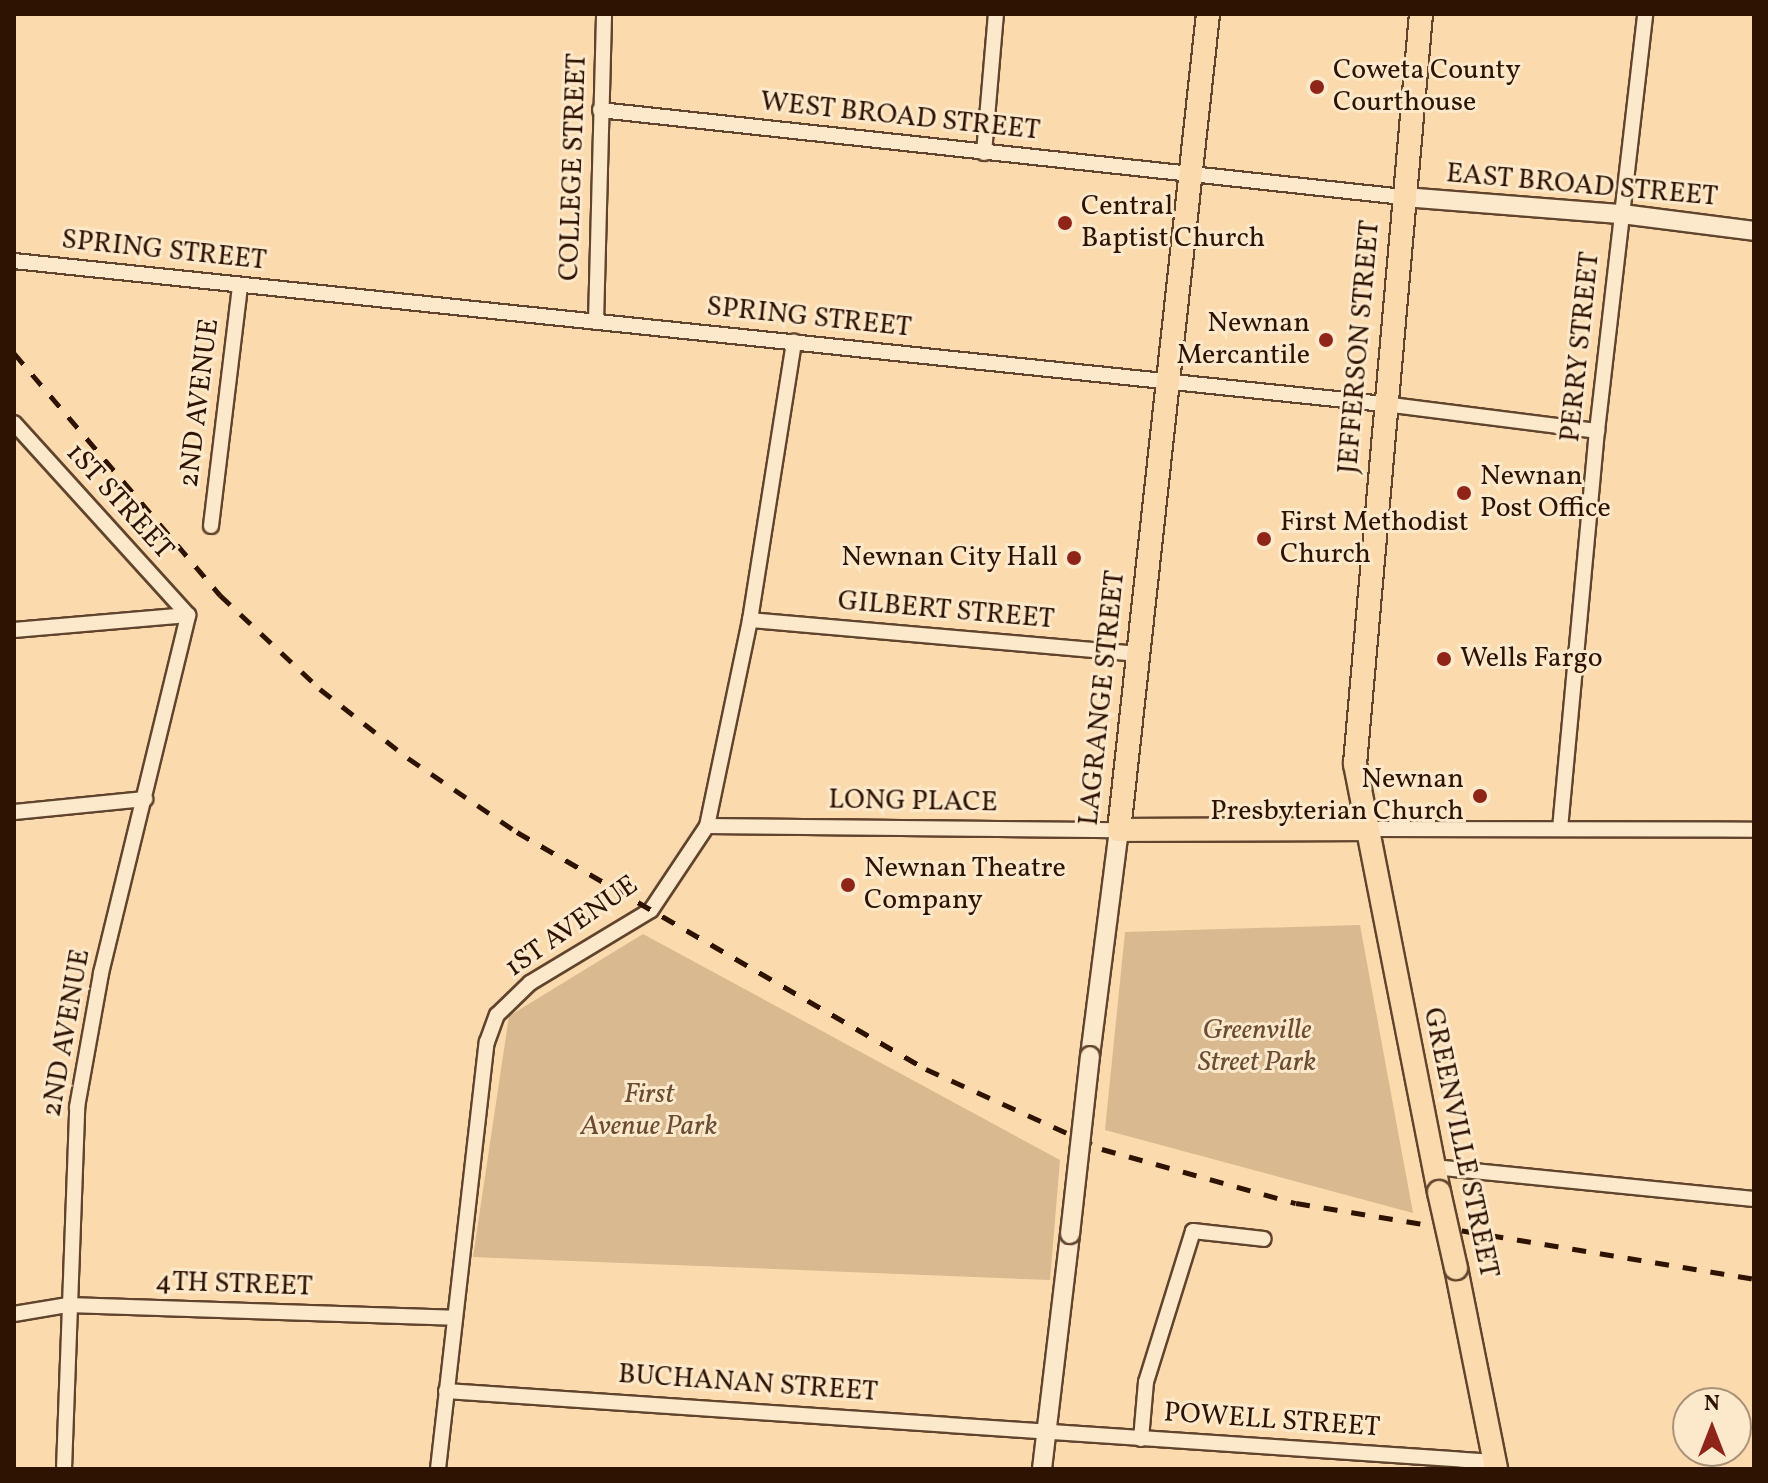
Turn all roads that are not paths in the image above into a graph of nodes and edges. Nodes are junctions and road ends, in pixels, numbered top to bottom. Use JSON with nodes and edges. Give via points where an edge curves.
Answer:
{"nodes":[{"id":1,"x":604,"y":14,"type":"edge"},
{"id":2,"x":996,"y":14,"type":"edge"},
{"id":3,"x":1208,"y":14,"type":"edge"},
{"id":4,"x":1421,"y":14,"type":"edge"},
{"id":5,"x":1645,"y":14,"type":"edge"},
{"id":6,"x":600,"y":110,"type":"junction"},
{"id":7,"x":984,"y":153,"type":"junction"},
{"id":8,"x":1194,"y":172,"type":"junction"},
{"id":9,"x":1404,"y":197,"type":"junction"},
{"id":10,"x":1622,"y":214,"type":"junction"},
{"id":11,"x":1754,"y":231,"type":"edge"},
{"id":12,"x":14,"y":261,"type":"edge"},
{"id":13,"x":240,"y":286,"type":"junction"},
{"id":14,"x":596,"y":322,"type":"junction"},
{"id":15,"x":794,"y":341,"type":"junction"},
{"id":16,"x":1168,"y":384,"type":"junction"},
{"id":17,"x":1384,"y":404,"type":"junction"},
{"id":18,"x":14,"y":423,"type":"edge"},
{"id":19,"x":1597,"y":431,"type":"junction"},
{"id":20,"x":211,"y":526,"type":"dead end"},
{"id":21,"x":188,"y":615,"type":"junction"},
{"id":22,"x":750,"y":620,"type":"junction"},
{"id":23,"x":14,"y":630,"type":"edge"},
{"id":24,"x":1138,"y":654,"type":"junction"},
{"id":25,"x":1355,"y":764,"type":"junction"},
{"id":26,"x":145,"y":799,"type":"junction"},
{"id":27,"x":14,"y":812,"type":"edge"},
{"id":28,"x":707,"y":826,"type":"junction"},
{"id":29,"x":1333,"y":829,"type":"junction"},
{"id":30,"x":1367,"y":829,"type":"junction"},
{"id":31,"x":1560,"y":829,"type":"junction"},
{"id":32,"x":1119,"y":830,"type":"junction"},
{"id":33,"x":1754,"y":830,"type":"edge"},
{"id":34,"x":1433,"y":1167,"type":"junction"},
{"id":35,"x":1754,"y":1199,"type":"edge"},
{"id":36,"x":1264,"y":1239,"type":"dead end"},
{"id":37,"x":68,"y":1305,"type":"junction"},
{"id":38,"x":14,"y":1314,"type":"edge"},
{"id":39,"x":454,"y":1318,"type":"junction"},
{"id":40,"x":446,"y":1391,"type":"junction"},
{"id":41,"x":1047,"y":1433,"type":"junction"},
{"id":42,"x":1141,"y":1439,"type":"junction"},
{"id":43,"x":1495,"y":1466,"type":"edge"},
{"id":44,"x":64,"y":1469,"type":"edge"},
{"id":45,"x":438,"y":1469,"type":"edge"},
{"id":46,"x":1042,"y":1469,"type":"edge"}],
"edges":[{"from":1,"to":6,"type":"street","name":"COLLEGE STREET"},
{"from":2,"to":7,"type":"street"},
{"from":3,"to":8,"type":"main road","name":"LAGRANGE STREET"},
{"from":4,"to":9,"type":"main road","name":"JEFFERSON STREET"},
{"from":5,"to":10,"type":"street","name":"PERRY STREET"},
{"from":6,"to":7,"type":"street","name":"WEST BROAD STREET"},
{"from":6,"to":14,"type":"street","name":"COLLEGE STREET"},
{"from":7,"to":8,"type":"street","name":"WEST BROAD STREET"},
{"from":8,"to":9,"type":"street","name":"WEST BROAD STREET"},
{"from":8,"to":16,"type":"main road","name":"LAGRANGE STREET"},
{"from":9,"to":10,"type":"street","name":"EAST BROAD STREET"},
{"from":9,"to":17,"type":"main road","name":"JEFFERSON STREET"},
{"from":10,"to":11,"type":"street","name":"EAST BROAD STREET"},
{"from":10,"to":19,"type":"street","name":"PERRY STREET"},
{"from":12,"to":13,"type":"street","name":"SPRING STREET"},
{"from":13,"to":14,"type":"street","name":"SPRING STREET"},
{"from":13,"to":20,"type":"street","name":"2ND AVENUE"},
{"from":14,"to":15,"type":"street","name":"SPRING STREET"},
{"from":15,"to":16,"type":"street","name":"SPRING STREET"},
{"from":15,"to":22,"type":"street","name":"1ST AVENUE"},
{"from":16,"to":17,"type":"street","name":"SPRING STREET"},
{"from":16,"to":24,"type":"main road","name":"LAGRANGE STREET"},
{"from":17,"to":19,"type":"street","name":"SPRING STREET"},
{"from":17,"to":25,"type":"main road","name":"JEFFERSON STREET"},
{"from":18,"to":21,"type":"street","name":"1ST STREET"},
{"from":19,"to":31,"type":"street","name":"PERRY STREET"},
{"from":21,"to":23,"type":"street"},
{"from":21,"to":26,"type":"street","name":"2ND AVENUE"},
{"from":22,"to":24,"type":"street","name":"GILBERT STREET"},
{"from":22,"to":28,"type":"street","name":"1ST AVENUE"},
{"from":24,"to":32,"type":"main road","name":"LAGRANGE STREET"},
{"from":25,"to":29,"type":"main road","via":[[1344,812]]},
{"from":25,"to":30,"type":"main road","name":"JEFFERSON STREET"},
{"from":26,"to":27,"type":"street"},
{"from":26,"to":37,"type":"street","name":"2ND AVENUE","via":[[101,973],[77,1107]]},
{"from":28,"to":32,"type":"street","name":"LONG PLACE"},
{"from":28,"to":39,"type":"street","name":"1ST AVENUE","via":[[651,910],[530,983],[497,1015],[487,1042]]},
{"from":29,"to":30,"type":"main road"},
{"from":29,"to":32,"type":"main road"},
{"from":30,"to":31,"type":"street"},
{"from":30,"to":34,"type":"main road","name":"GREENVILLE STREET"},
{"from":31,"to":33,"type":"street"},
{"from":32,"to":41,"type":"street","name":"LAGRANGE STREET","bridge":true},
{"from":34,"to":35,"type":"street"},
{"from":34,"to":43,"type":"main road","name":"GREENVILLE STREET","bridge":true},
{"from":36,"to":42,"type":"street","via":[[1193,1231],[1146,1382]]},
{"from":37,"to":38,"type":"street","name":"4TH STREET"},
{"from":37,"to":39,"type":"street","name":"4TH STREET"},
{"from":37,"to":44,"type":"street","name":"2ND AVENUE"},
{"from":39,"to":40,"type":"street","name":"1ST AVENUE"},
{"from":40,"to":41,"type":"street","name":"BUCHANAN STREET"},
{"from":40,"to":45,"type":"street","name":"1ST AVENUE"},
{"from":41,"to":42,"type":"street","name":"POWELL STREET"},
{"from":41,"to":46,"type":"street","name":"LAGRANGE STREET"},
{"from":42,"to":43,"type":"street","name":"POWELL STREET"}]}
